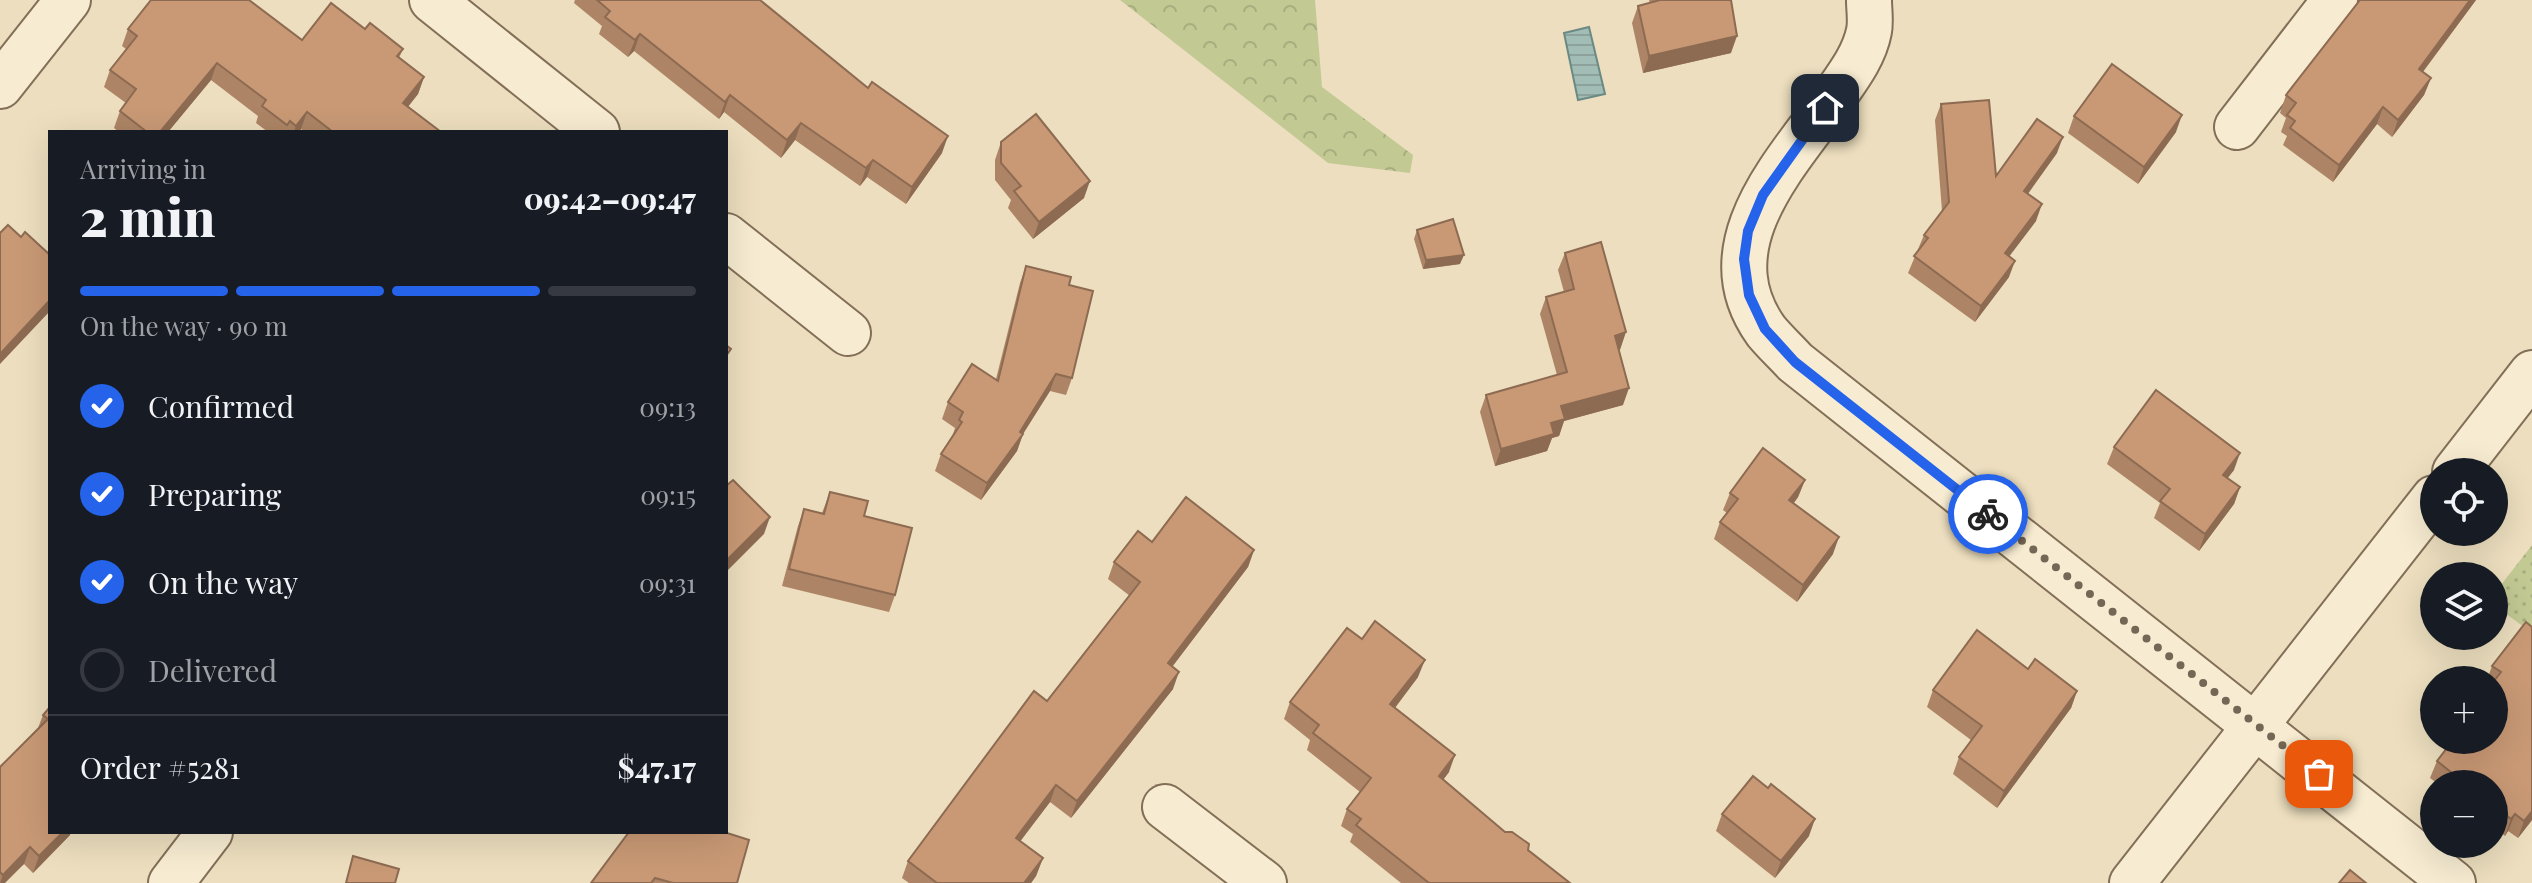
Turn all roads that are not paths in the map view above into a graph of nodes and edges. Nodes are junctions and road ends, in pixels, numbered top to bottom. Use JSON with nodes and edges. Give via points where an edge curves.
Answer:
{"nodes":[{"id":1,"x":68,"y":0,"type":"edge"},
{"id":2,"x":432,"y":0,"type":"edge"},
{"id":3,"x":1869,"y":0,"type":"edge"},
{"id":4,"x":2335,"y":0,"type":"edge"},
{"id":5,"x":0,"y":86,"type":"edge"},
{"id":6,"x":2237,"y":127,"type":"dead end"},
{"id":7,"x":594,"y":130,"type":"edge"},
{"id":8,"x":728,"y":238,"type":"edge"},
{"id":9,"x":848,"y":333,"type":"dead end"},
{"id":10,"x":2532,"y":373,"type":"edge"},
{"id":11,"x":2466,"y":458,"type":"edge"},
{"id":12,"x":2420,"y":516,"type":"edge"},
{"id":13,"x":2256,"y":726,"type":"junction"},
{"id":14,"x":1165,"y":807,"type":"dead end"},
{"id":15,"x":208,"y":834,"type":"edge"},
{"id":16,"x":171,"y":883,"type":"edge"},
{"id":17,"x":1264,"y":883,"type":"edge"},
{"id":18,"x":2132,"y":883,"type":"edge"},
{"id":19,"x":2453,"y":883,"type":"edge"}],
"edges":[{"from":1,"to":5,"type":"street"},
{"from":2,"to":7,"type":"street"},
{"from":3,"to":13,"type":"street","via":[[1869,30],[1856,64],[1763,195],[1748,231],[1744,259],[1749,295],[1765,329],[1795,362]]},
{"from":4,"to":6,"type":"street"},
{"from":8,"to":9,"type":"street"},
{"from":10,"to":11,"type":"street"},
{"from":12,"to":13,"type":"street"},
{"from":13,"to":18,"type":"street"},
{"from":13,"to":19,"type":"street"},
{"from":14,"to":17,"type":"street"},
{"from":15,"to":16,"type":"street"}]}
